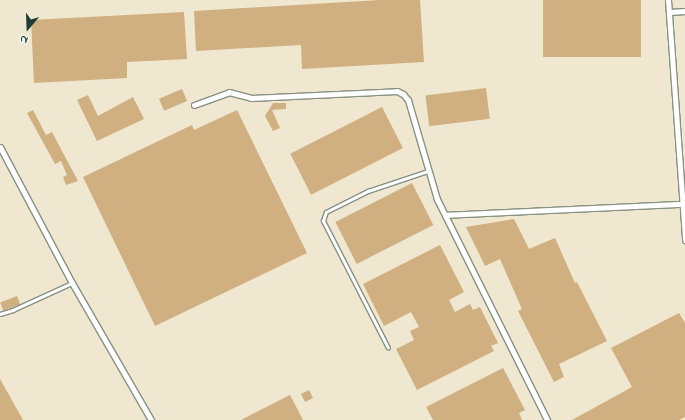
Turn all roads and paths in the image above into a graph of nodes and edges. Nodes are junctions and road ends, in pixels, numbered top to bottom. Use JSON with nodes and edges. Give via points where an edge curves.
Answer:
{"nodes":[{"id":1,"x":668,"y":0,"type":"edge"},
{"id":2,"x":685,"y":10,"type":"edge"},
{"id":3,"x":669,"y":12,"type":"junction"},
{"id":4,"x":194,"y":105,"type":"dead end"},
{"id":5,"x":0,"y":147,"type":"edge"},
{"id":6,"x":428,"y":171,"type":"junction"},
{"id":7,"x":681,"y":204,"type":"junction"},
{"id":8,"x":445,"y":215,"type":"junction"},
{"id":9,"x":685,"y":240,"type":"edge"},
{"id":10,"x":72,"y":283,"type":"junction"},
{"id":11,"x":0,"y":314,"type":"edge"},
{"id":12,"x":388,"y":348,"type":"dead end"},
{"id":13,"x":151,"y":420,"type":"edge"},
{"id":14,"x":547,"y":420,"type":"edge"}],
"edges":[{"from":1,"to":3,"type":"street"},
{"from":2,"to":3,"type":"street"},
{"from":3,"to":7,"type":"street"},
{"from":4,"to":6,"type":"street","via":[[229,92],[251,98],[397,91],[408,100]]},
{"from":5,"to":10,"type":"street"},
{"from":6,"to":8,"type":"street"},
{"from":6,"to":12,"type":"lane","via":[[368,190],[326,212],[323,221]]},
{"from":7,"to":8,"type":"street"},
{"from":7,"to":9,"type":"street"},
{"from":8,"to":14,"type":"street"},
{"from":10,"to":11,"type":"lane"},
{"from":10,"to":13,"type":"street"}]}
